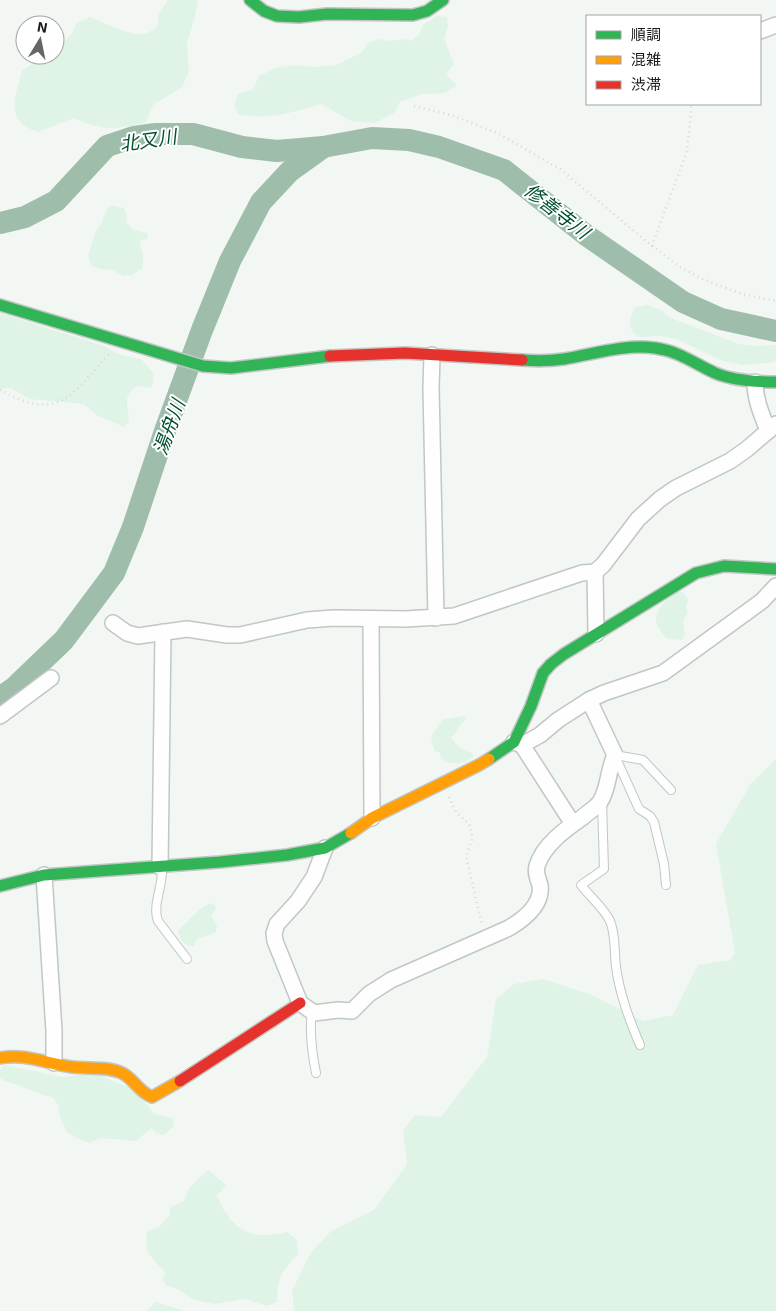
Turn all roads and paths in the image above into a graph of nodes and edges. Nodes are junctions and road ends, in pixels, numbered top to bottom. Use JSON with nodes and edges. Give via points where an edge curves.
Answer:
{"nodes":[{"id":1,"x":250,"y":0,"type":"edge"},
{"id":2,"x":443,"y":0,"type":"edge"},
{"id":3,"x":776,"y":24,"type":"edge"},
{"id":4,"x":761,"y":32,"type":"edge"},
{"id":5,"x":692,"y":105,"type":"edge"},
{"id":6,"x":414,"y":106,"type":"dead end"},
{"id":7,"x":652,"y":246,"type":"junction"},
{"id":8,"x":776,"y":301,"type":"edge"},
{"id":9,"x":0,"y":305,"type":"edge"},
{"id":10,"x":120,"y":342,"type":"junction"},
{"id":11,"x":432,"y":355,"type":"junction"},
{"id":12,"x":755,"y":382,"type":"junction"},
{"id":13,"x":776,"y":382,"type":"edge"},
{"id":14,"x":0,"y":390,"type":"edge"},
{"id":15,"x":772,"y":427,"type":"edge"},
{"id":16,"x":776,"y":569,"type":"edge"},
{"id":17,"x":595,"y":572,"type":"junction"},
{"id":18,"x":776,"y":586,"type":"edge"},
{"id":19,"x":436,"y":618,"type":"junction"},
{"id":20,"x":372,"y":619,"type":"junction"},
{"id":21,"x":113,"y":623,"type":"dead end"},
{"id":22,"x":163,"y":632,"type":"junction"},
{"id":23,"x":596,"y":634,"type":"junction"},
{"id":24,"x":51,"y":678,"type":"dead end"},
{"id":25,"x":589,"y":700,"type":"junction"},
{"id":26,"x":0,"y":716,"type":"edge"},
{"id":27,"x":518,"y":743,"type":"junction"},
{"id":28,"x":615,"y":754,"type":"junction"},
{"id":29,"x":442,"y":782,"type":"junction"},
{"id":30,"x":671,"y":790,"type":"dead end"},
{"id":31,"x":602,"y":798,"type":"junction"},
{"id":32,"x":372,"y":818,"type":"junction"},
{"id":33,"x":573,"y":824,"type":"junction"},
{"id":34,"x":326,"y":848,"type":"junction"},
{"id":35,"x":161,"y":866,"type":"junction"},
{"id":36,"x":44,"y":875,"type":"junction"},
{"id":37,"x":666,"y":885,"type":"dead end"},
{"id":38,"x":0,"y":886,"type":"edge"},
{"id":39,"x":486,"y":938,"type":"junction"},
{"id":40,"x":187,"y":959,"type":"dead end"},
{"id":41,"x":309,"y":1013,"type":"junction"},
{"id":42,"x":640,"y":1044,"type":"dead end"},
{"id":43,"x":0,"y":1058,"type":"edge"},
{"id":44,"x":54,"y":1063,"type":"junction"},
{"id":45,"x":316,"y":1073,"type":"dead end"}],
"edges":[{"from":1,"to":2,"type":"street","via":[[277,16],[299,17],[327,14],[413,15],[427,11]]},
{"from":3,"to":4,"type":"street"},
{"from":5,"to":7,"type":"path","via":[[687,151]]},
{"from":6,"to":7,"type":"path","via":[[451,115],[497,134],[560,169]]},
{"from":7,"to":8,"type":"path","via":[[703,280],[742,294]]},
{"from":9,"to":10,"type":"street"},
{"from":10,"to":11,"type":"street","via":[[203,366],[231,368],[342,355]]},
{"from":10,"to":14,"type":"path","via":[[68,398],[53,405],[39,405]]},
{"from":11,"to":12,"type":"street","via":[[561,360],[641,346],[670,351],[688,357],[710,371]]},
{"from":11,"to":19,"type":"street"},
{"from":12,"to":13,"type":"street"},
{"from":12,"to":15,"type":"street","via":[[759,409]]},
{"from":15,"to":17,"type":"street","via":[[730,461],[660,499],[632,525]]},
{"from":16,"to":23,"type":"street","via":[[712,568],[696,574]]},
{"from":17,"to":19,"type":"street","via":[[454,616]]},
{"from":17,"to":23,"type":"street"},
{"from":18,"to":25,"type":"street","via":[[762,601],[663,673]]},
{"from":19,"to":20,"type":"street"},
{"from":20,"to":22,"type":"street","via":[[307,620],[240,635],[187,629]]},
{"from":20,"to":32,"type":"street"},
{"from":21,"to":22,"type":"street","via":[[138,636]]},
{"from":22,"to":35,"type":"street"},
{"from":23,"to":27,"type":"street","via":[[543,672]]},
{"from":24,"to":26,"type":"street"},
{"from":25,"to":27,"type":"street","via":[[540,734]]},
{"from":25,"to":28,"type":"street"},
{"from":27,"to":29,"type":"street"},
{"from":27,"to":33,"type":"street"},
{"from":28,"to":30,"type":"lane","via":[[643,760]]},
{"from":28,"to":31,"type":"street"},
{"from":28,"to":37,"type":"lane","via":[[639,809],[654,822]]},
{"from":29,"to":32,"type":"street"},
{"from":29,"to":39,"type":"path","via":[[456,812],[471,828],[472,840],[466,856]]},
{"from":31,"to":33,"type":"street"},
{"from":31,"to":42,"type":"lane","via":[[604,869],[581,885],[611,923],[621,995]]},
{"from":32,"to":34,"type":"street"},
{"from":33,"to":39,"type":"street","via":[[546,848],[537,866],[541,892],[538,903],[520,922]]},
{"from":34,"to":35,"type":"street","via":[[287,855]]},
{"from":34,"to":41,"type":"street","via":[[314,877],[277,924],[274,933]]},
{"from":35,"to":36,"type":"street"},
{"from":35,"to":40,"type":"lane","via":[[156,915]]},
{"from":36,"to":38,"type":"street"},
{"from":36,"to":44,"type":"street"},
{"from":39,"to":41,"type":"street","via":[[391,980],[369,994],[352,1011]]},
{"from":41,"to":44,"type":"street","via":[[152,1097],[143,1093],[124,1074],[114,1070]]},
{"from":41,"to":45,"type":"lane"},
{"from":43,"to":44,"type":"street","via":[[32,1057]]}]}
